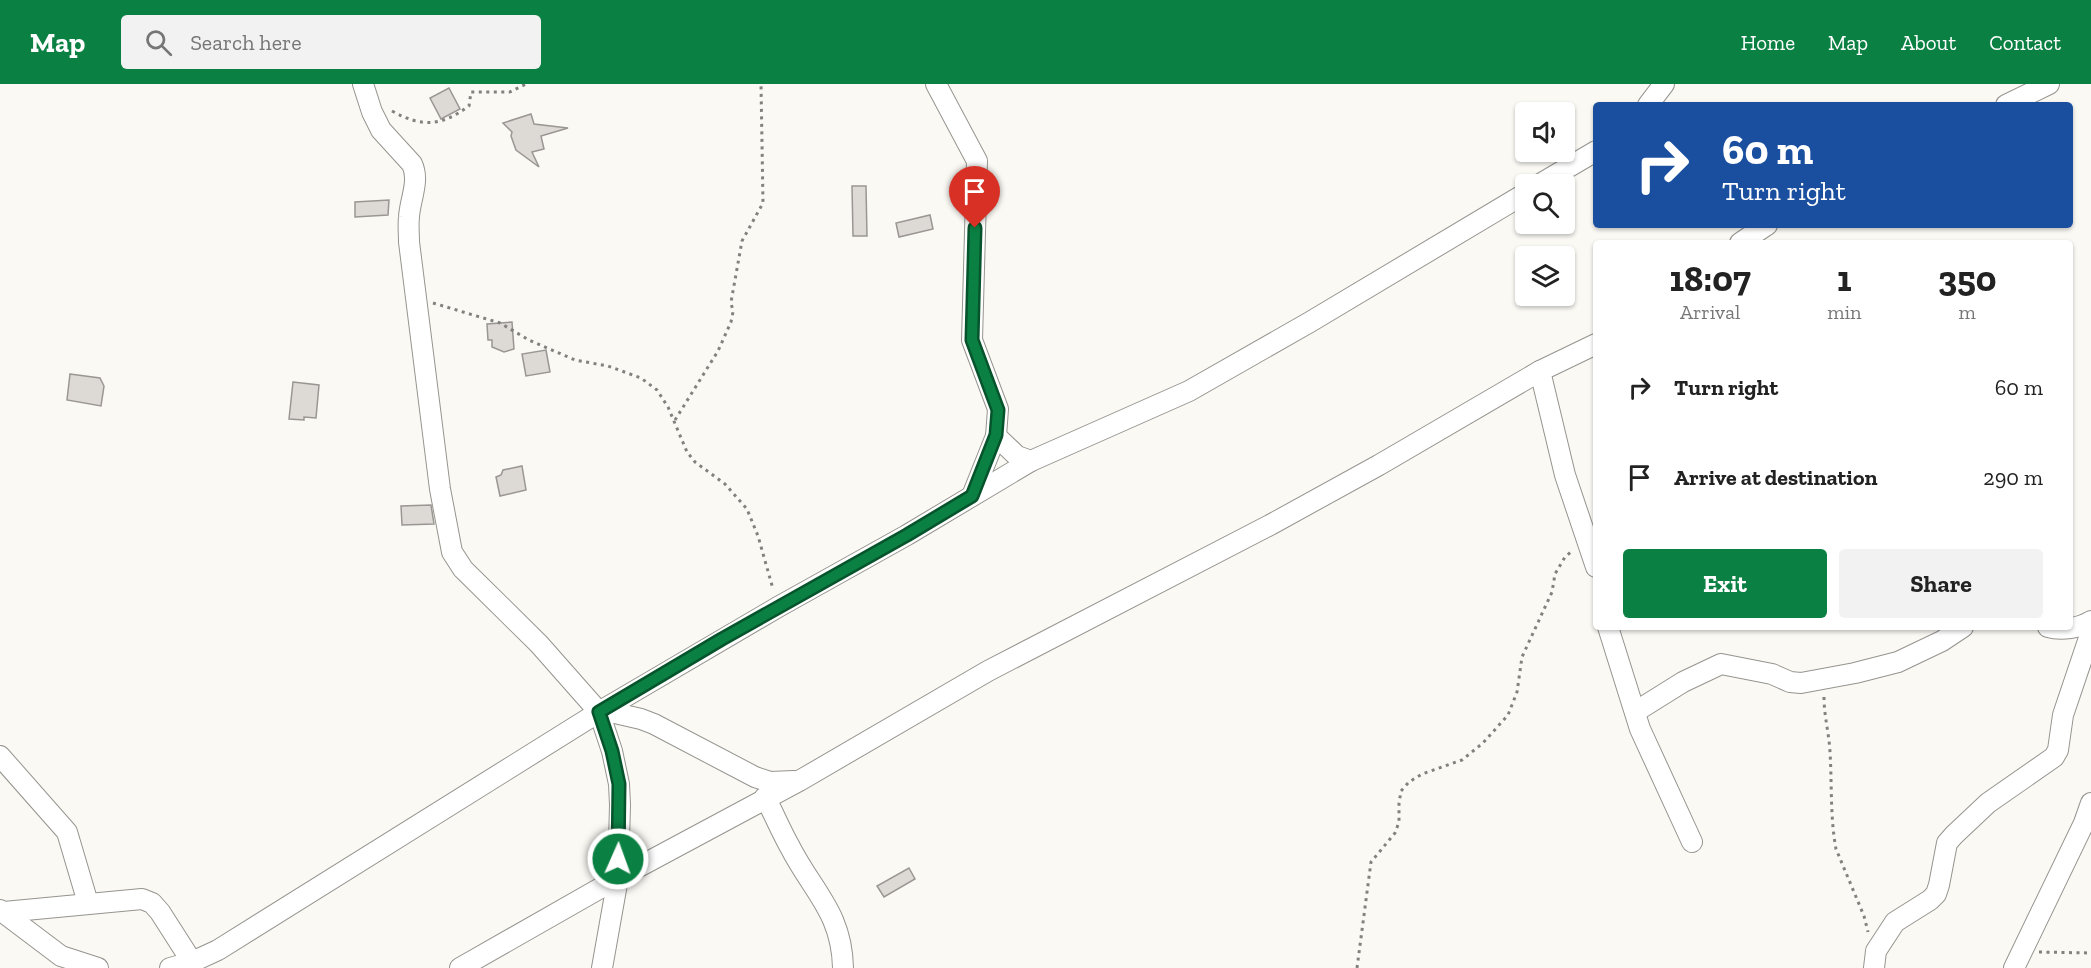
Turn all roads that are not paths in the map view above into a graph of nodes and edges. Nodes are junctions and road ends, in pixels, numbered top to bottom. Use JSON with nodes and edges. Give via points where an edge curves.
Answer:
{"nodes":[{"id":1,"x":936,"y":84,"type":"edge"},
{"id":2,"x":1664,"y":84,"type":"edge"},
{"id":3,"x":2049,"y":84,"type":"edge"},
{"id":4,"x":365,"y":91,"type":"edge"},
{"id":5,"x":1650,"y":102,"type":"edge"},
{"id":6,"x":2012,"y":102,"type":"edge"},
{"id":7,"x":1593,"y":152,"type":"edge"},
{"id":8,"x":1556,"y":174,"type":"edge"},
{"id":9,"x":1515,"y":200,"type":"edge"},
{"id":10,"x":1762,"y":228,"type":"edge"},
{"id":11,"x":1744,"y":240,"type":"edge"},
{"id":12,"x":1593,"y":345,"type":"edge"},
{"id":13,"x":1540,"y":371,"type":"junction"},
{"id":14,"x":996,"y":435,"type":"junction"},
{"id":15,"x":1031,"y":461,"type":"junction"},
{"id":16,"x":972,"y":496,"type":"junction"},
{"id":17,"x":1593,"y":557,"type":"edge"},
{"id":18,"x":2091,"y":621,"type":"edge"},
{"id":19,"x":2073,"y":627,"type":"edge"},
{"id":20,"x":1609,"y":630,"type":"edge"},
{"id":21,"x":1958,"y":630,"type":"edge"},
{"id":22,"x":2091,"y":632,"type":"edge"},
{"id":23,"x":600,"y":711,"type":"junction"},
{"id":24,"x":1635,"y":712,"type":"junction"},
{"id":25,"x":0,"y":756,"type":"edge"},
{"id":26,"x":799,"y":781,"type":"junction"},
{"id":27,"x":765,"y":797,"type":"junction"},
{"id":28,"x":2091,"y":803,"type":"edge"},
{"id":29,"x":1692,"y":842,"type":"dead end"},
{"id":30,"x":618,"y":878,"type":"junction"},
{"id":31,"x":88,"y":903,"type":"junction"},
{"id":32,"x":2,"y":911,"type":"edge"},
{"id":33,"x":2018,"y":960,"type":"edge"},
{"id":34,"x":192,"y":962,"type":"junction"},
{"id":35,"x":1874,"y":964,"type":"edge"},
{"id":36,"x":604,"y":967,"type":"edge"},
{"id":37,"x":98,"y":968,"type":"edge"},
{"id":38,"x":170,"y":968,"type":"edge"},
{"id":39,"x":459,"y":968,"type":"edge"},
{"id":40,"x":843,"y":968,"type":"edge"}],
"edges":[{"from":1,"to":14,"type":"street","via":[[977,161],[972,340],[998,410]]},
{"from":2,"to":5,"type":"street"},
{"from":3,"to":6,"type":"street"},
{"from":4,"to":23,"type":"street","via":[[381,130],[415,170],[409,242],[440,489],[452,552],[463,569]]},
{"from":7,"to":8,"type":"street"},
{"from":9,"to":15,"type":"street","via":[[1189,391]]},
{"from":10,"to":11,"type":"street"},
{"from":12,"to":13,"type":"street"},
{"from":13,"to":17,"type":"street","via":[[1565,476]]},
{"from":13,"to":26,"type":"street","via":[[1270,525],[988,671]]},
{"from":14,"to":15,"type":"street","via":[[1017,456]]},
{"from":14,"to":16,"type":"street"},
{"from":15,"to":16,"type":"street"},
{"from":16,"to":23,"type":"street"},
{"from":18,"to":19,"type":"street"},
{"from":20,"to":24,"type":"street"},
{"from":21,"to":24,"type":"street","via":[[1898,662],[1801,682],[1721,664]]},
{"from":22,"to":35,"type":"street","via":[[2063,715],[2054,757],[1988,803],[1947,843],[1936,894],[1895,922],[1876,951]]},
{"from":23,"to":26,"type":"street","via":[[654,724],[755,777],[770,782]]},
{"from":23,"to":30,"type":"street","via":[[619,784]]},
{"from":23,"to":34,"type":"street","via":[[218,950]]},
{"from":24,"to":29,"type":"street"},
{"from":25,"to":31,"type":"street","via":[[67,832]]},
{"from":26,"to":27,"type":"street"},
{"from":27,"to":30,"type":"street"},
{"from":27,"to":40,"type":"street","via":[[790,848],[836,923]]},
{"from":28,"to":33,"type":"street"},
{"from":30,"to":36,"type":"street"},
{"from":30,"to":39,"type":"street"},
{"from":31,"to":32,"type":"street"},
{"from":31,"to":34,"type":"street","via":[[127,899],[152,903]]},
{"from":32,"to":37,"type":"street","via":[[61,956]]},
{"from":34,"to":38,"type":"street"}]}
